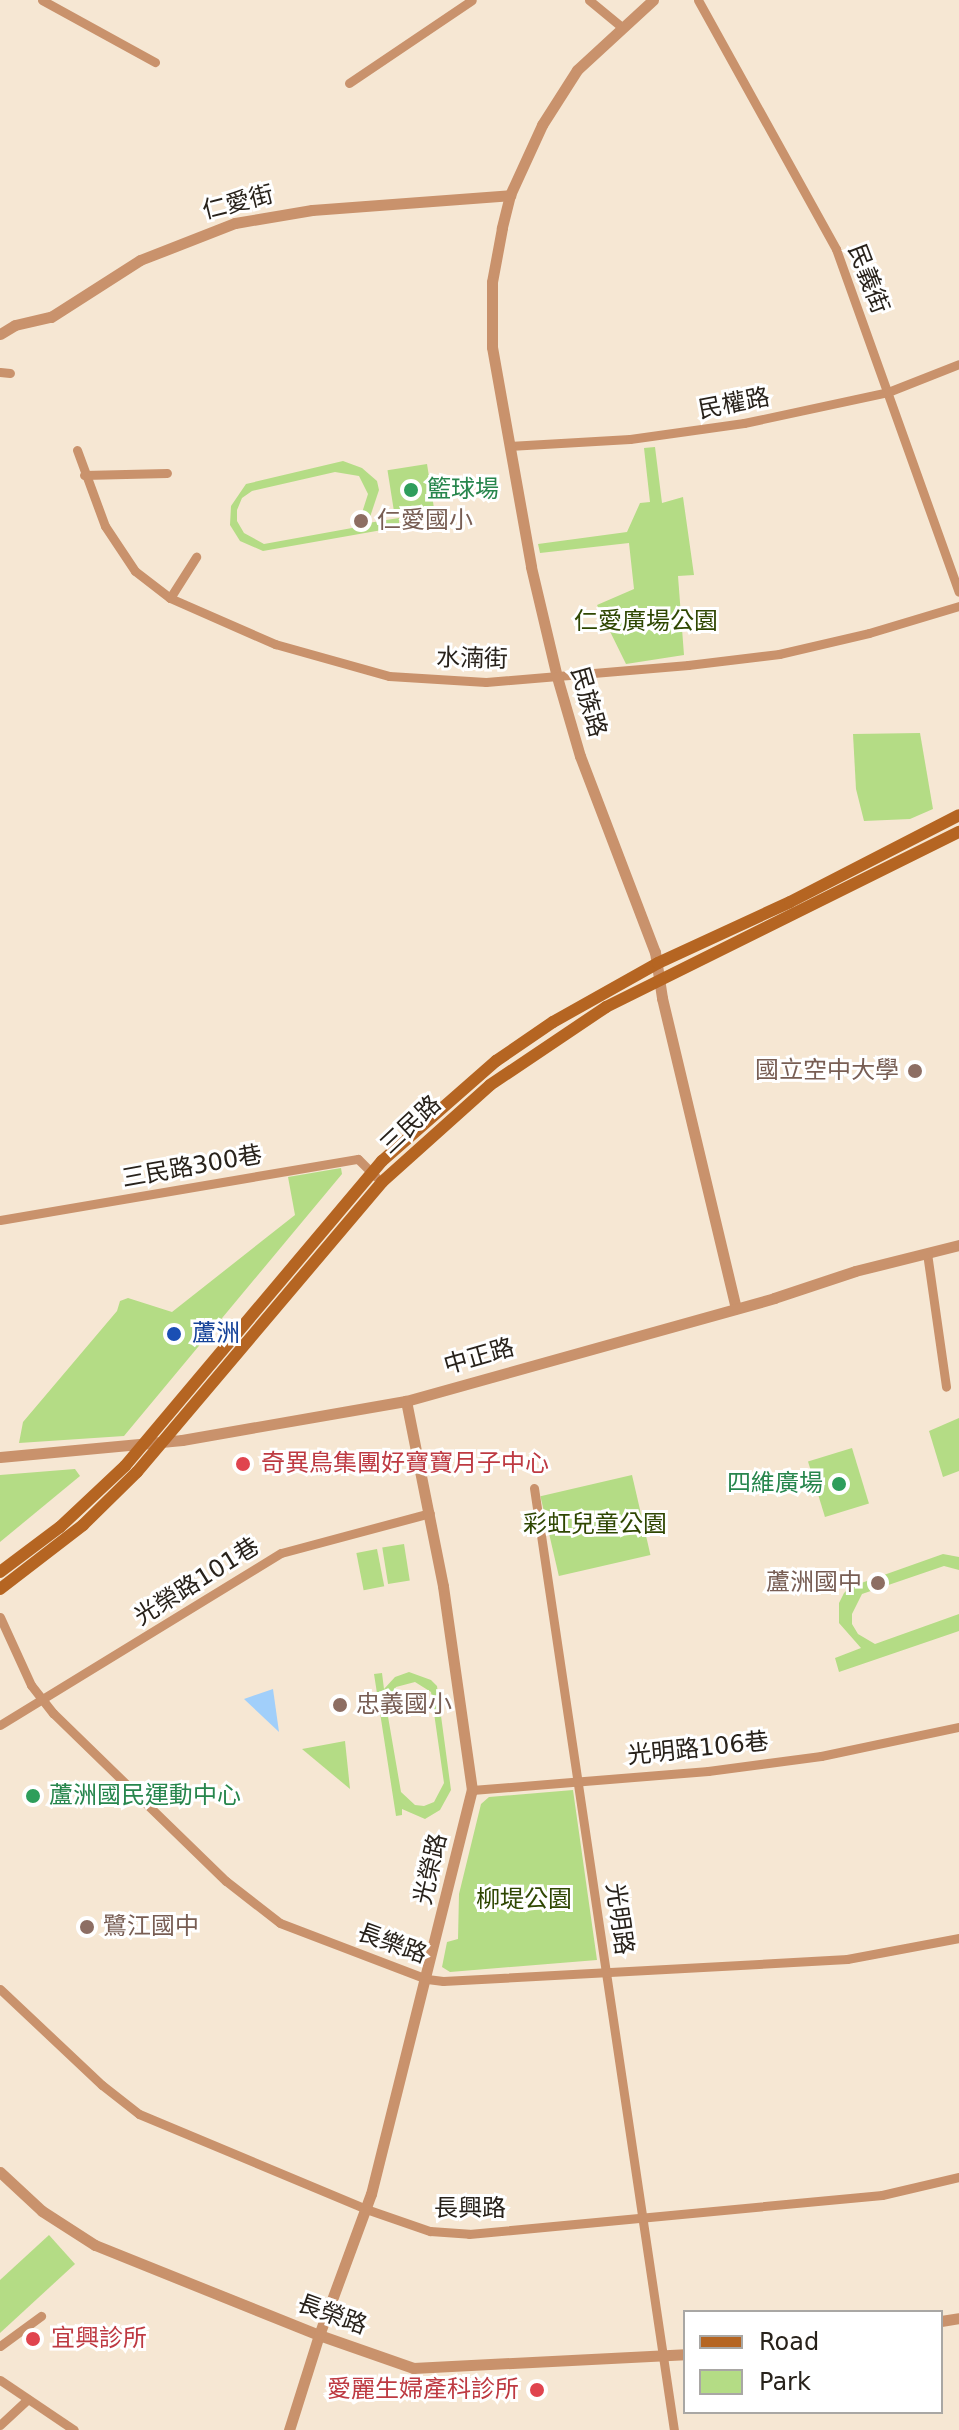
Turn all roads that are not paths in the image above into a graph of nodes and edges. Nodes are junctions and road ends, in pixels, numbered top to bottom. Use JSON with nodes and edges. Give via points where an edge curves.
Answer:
{"nodes":[{"id":1,"x":42,"y":0,"type":"edge"},
{"id":2,"x":472,"y":0,"type":"edge"},
{"id":3,"x":589,"y":0,"type":"edge"},
{"id":4,"x":653,"y":0,"type":"edge"},
{"id":5,"x":698,"y":0,"type":"edge"},
{"id":6,"x":623,"y":28,"type":"junction"},
{"id":7,"x":155,"y":62,"type":"dead end"},
{"id":8,"x":349,"y":83,"type":"dead end"},
{"id":9,"x":510,"y":195,"type":"junction"},
{"id":10,"x":0,"y":334,"type":"edge"},
{"id":11,"x":959,"y":364,"type":"edge"},
{"id":12,"x":888,"y":392,"type":"junction"},
{"id":13,"x":509,"y":446,"type":"junction"},
{"id":14,"x":77,"y":450,"type":"dead end"},
{"id":15,"x":167,"y":473,"type":"dead end"},
{"id":16,"x":84,"y":475,"type":"junction"},
{"id":17,"x":196,"y":557,"type":"dead end"},
{"id":18,"x":959,"y":592,"type":"edge"},
{"id":19,"x":170,"y":598,"type":"junction"},
{"id":20,"x":959,"y":606,"type":"edge"},
{"id":21,"x":557,"y":677,"type":"junction"},
{"id":22,"x":959,"y":815,"type":"edge"},
{"id":23,"x":959,"y":832,"type":"edge"},
{"id":24,"x":658,"y":963,"type":"junction"},
{"id":25,"x":659,"y":981,"type":"junction"},
{"id":26,"x":372,"y":1173,"type":"junction"},
{"id":27,"x":382,"y":1182,"type":"junction"},
{"id":28,"x":0,"y":1220,"type":"edge"},
{"id":29,"x":959,"y":1245,"type":"edge"},
{"id":30,"x":927,"y":1253,"type":"junction"},
{"id":31,"x":736,"y":1308,"type":"junction"},
{"id":32,"x":946,"y":1387,"type":"dead end"},
{"id":33,"x":406,"y":1401,"type":"junction"},
{"id":34,"x":162,"y":1442,"type":"junction"},
{"id":35,"x":146,"y":1443,"type":"junction"},
{"id":36,"x":0,"y":1457,"type":"edge"},
{"id":37,"x":534,"y":1488,"type":"dead end"},
{"id":38,"x":430,"y":1513,"type":"junction"},
{"id":39,"x":0,"y":1572,"type":"edge"},
{"id":40,"x":0,"y":1589,"type":"edge"},
{"id":41,"x":0,"y":1617,"type":"edge"},
{"id":42,"x":44,"y":1701,"type":"junction"},
{"id":43,"x":0,"y":1725,"type":"edge"},
{"id":44,"x":959,"y":1727,"type":"edge"},
{"id":45,"x":579,"y":1780,"type":"junction"},
{"id":46,"x":472,"y":1790,"type":"junction"},
{"id":47,"x":959,"y":1938,"type":"edge"},
{"id":48,"x":607,"y":1972,"type":"junction"},
{"id":49,"x":427,"y":1979,"type":"junction"},
{"id":50,"x":0,"y":1989,"type":"edge"},
{"id":51,"x":0,"y":2172,"type":"edge"},
{"id":52,"x":959,"y":2177,"type":"edge"},
{"id":53,"x":366,"y":2209,"type":"junction"},
{"id":54,"x":642,"y":2217,"type":"junction"},
{"id":55,"x":41,"y":2316,"type":"dead end"},
{"id":56,"x":319,"y":2335,"type":"junction"},
{"id":57,"x":0,"y":2346,"type":"edge"},
{"id":58,"x":683,"y":2354,"type":"edge"},
{"id":59,"x":662,"y":2356,"type":"junction"},
{"id":60,"x":0,"y":2380,"type":"edge"},
{"id":61,"x":28,"y":2399,"type":"junction"},
{"id":62,"x":0,"y":2425,"type":"edge"},
{"id":63,"x":74,"y":2430,"type":"edge"},
{"id":64,"x":289,"y":2430,"type":"edge"},
{"id":65,"x":674,"y":2430,"type":"edge"}],
"edges":[{"from":1,"to":7,"type":"street"},
{"from":2,"to":8,"type":"street"},
{"from":3,"to":6,"type":"street"},
{"from":4,"to":6,"type":"street","name":"民族路"},
{"from":5,"to":12,"type":"street","name":"民義街","via":[[836,249]]},
{"from":6,"to":9,"type":"street","name":"民族路","via":[[577,70],[542,125]]},
{"from":9,"to":10,"type":"street","name":"仁愛街","via":[[312,210],[235,223],[140,260],[51,317]]},
{"from":9,"to":13,"type":"street","name":"民族路","via":[[492,282],[493,356]]},
{"from":11,"to":12,"type":"street","name":"民權路"},
{"from":12,"to":13,"type":"street","name":"民權路","via":[[691,432]]},
{"from":12,"to":18,"type":"street","name":"民義街"},
{"from":13,"to":21,"type":"street","name":"民族路"},
{"from":14,"to":16,"type":"street","name":"水湳街"},
{"from":15,"to":16,"type":"street"},
{"from":16,"to":19,"type":"street","name":"水湳街","via":[[105,526],[135,571]]},
{"from":17,"to":19,"type":"street"},
{"from":19,"to":21,"type":"street","name":"水湳街","via":[[275,644],[358,670],[486,682]]},
{"from":20,"to":21,"type":"street","name":"水湳街","via":[[779,654]]},
{"from":21,"to":24,"type":"street","name":"民族路","via":[[580,756]]},
{"from":22,"to":24,"type":"main road","name":"三民路"},
{"from":23,"to":25,"type":"main road","name":"三民路"},
{"from":24,"to":25,"type":"street","name":"民族路"},
{"from":24,"to":26,"type":"main road","name":"三民路","via":[[496,1061]]},
{"from":25,"to":27,"type":"main road","name":"三民路","via":[[606,1007],[525,1059],[451,1117]]},
{"from":25,"to":31,"type":"street","name":"民族路"},
{"from":26,"to":27,"type":"street","name":"三民路300巷"},
{"from":26,"to":28,"type":"street","name":"三民路300巷","via":[[358,1159]]},
{"from":26,"to":35,"type":"main road","name":"三民路"},
{"from":27,"to":34,"type":"main road","name":"三民路"},
{"from":29,"to":30,"type":"street","name":"中正路"},
{"from":30,"to":31,"type":"street","name":"中正路"},
{"from":30,"to":32,"type":"street"},
{"from":31,"to":33,"type":"street","name":"中正路"},
{"from":33,"to":34,"type":"street","name":"中正路"},
{"from":33,"to":38,"type":"street","name":"光榮路"},
{"from":34,"to":35,"type":"street","name":"中正路"},
{"from":34,"to":40,"type":"main road","name":"三民路","via":[[83,1525]]},
{"from":35,"to":36,"type":"street","name":"中正路"},
{"from":35,"to":39,"type":"main road","name":"三民路","via":[[90,1501]]},
{"from":37,"to":45,"type":"street","name":"光明路"},
{"from":38,"to":42,"type":"street","name":"光榮路101巷","via":[[281,1553]]},
{"from":38,"to":46,"type":"street","name":"光榮路"},
{"from":41,"to":42,"type":"street","name":"長樂路","via":[[31,1685]]},
{"from":42,"to":43,"type":"street","name":"光榮路101巷"},
{"from":42,"to":49,"type":"street","name":"長樂路","via":[[226,1881],[280,1923]]},
{"from":44,"to":45,"type":"street","name":"光明路106巷","via":[[821,1756]]},
{"from":45,"to":46,"type":"street","name":"光明路106巷"},
{"from":45,"to":48,"type":"street","name":"光明路"},
{"from":46,"to":49,"type":"street","name":"光榮路"},
{"from":47,"to":48,"type":"street","name":"長樂路","via":[[847,1959]]},
{"from":48,"to":49,"type":"street","name":"長樂路"},
{"from":48,"to":54,"type":"street","name":"光明路"},
{"from":49,"to":53,"type":"street","name":"光榮路"},
{"from":50,"to":53,"type":"street","name":"長興路","via":[[139,2114]]},
{"from":51,"to":56,"type":"street","name":"長榮路","via":[[42,2211],[95,2245]]},
{"from":52,"to":54,"type":"street","name":"長興路","via":[[882,2195]]},
{"from":53,"to":54,"type":"street","name":"長興路","via":[[430,2231],[469,2234]]},
{"from":53,"to":56,"type":"street","name":"光榮路"},
{"from":54,"to":59,"type":"street","name":"光明路"},
{"from":55,"to":57,"type":"street"},
{"from":56,"to":59,"type":"street","name":"長榮路","via":[[413,2368]]},
{"from":56,"to":64,"type":"street","name":"光榮路"},
{"from":58,"to":59,"type":"street","name":"長榮路"},
{"from":59,"to":65,"type":"street","name":"光明路"},
{"from":60,"to":61,"type":"street"},
{"from":61,"to":62,"type":"street"},
{"from":61,"to":63,"type":"street"}]}
